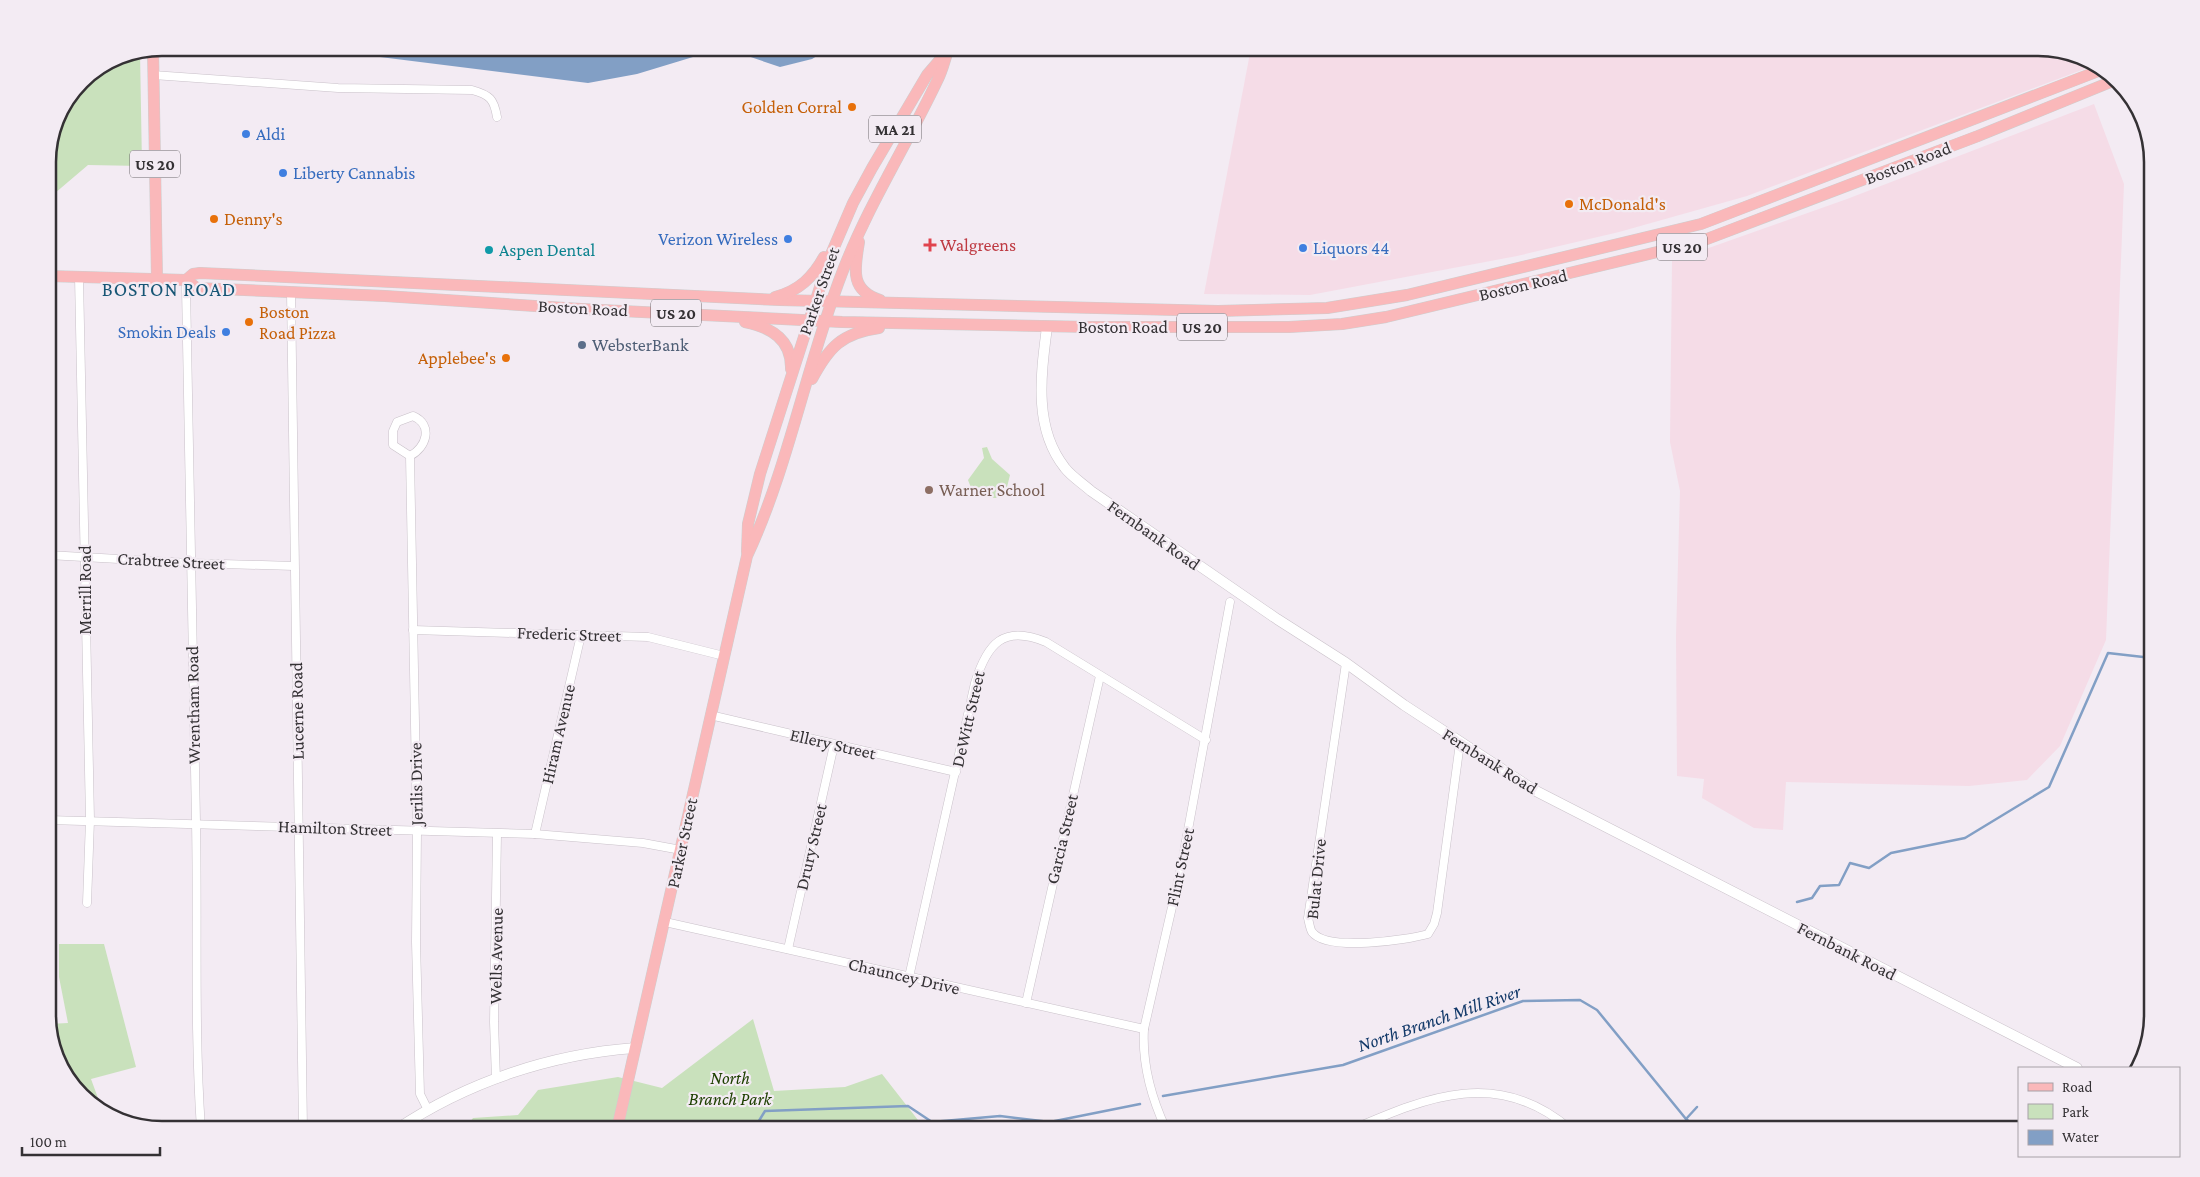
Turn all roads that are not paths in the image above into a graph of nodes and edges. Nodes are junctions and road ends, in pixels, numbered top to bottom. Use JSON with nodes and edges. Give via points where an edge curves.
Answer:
{"nodes":[{"id":1,"x":153,"y":56,"type":"edge"},
{"id":2,"x":943,"y":56,"type":"edge"},
{"id":3,"x":946,"y":56,"type":"edge"},
{"id":4,"x":2094,"y":73,"type":"edge"},
{"id":5,"x":153,"y":75,"type":"junction"},
{"id":6,"x":2107,"y":83,"type":"edge"},
{"id":7,"x":497,"y":117,"type":"dead end"},
{"id":8,"x":848,"y":214,"type":"junction"},
{"id":9,"x":861,"y":227,"type":"junction"},
{"id":10,"x":56,"y":276,"type":"edge"},
{"id":11,"x":79,"y":277,"type":"junction"},
{"id":12,"x":157,"y":279,"type":"junction"},
{"id":13,"x":186,"y":280,"type":"junction"},
{"id":14,"x":291,"y":292,"type":"junction"},
{"id":15,"x":757,"y":299,"type":"junction"},
{"id":16,"x":814,"y":300,"type":"junction"},
{"id":17,"x":832,"y":301,"type":"junction"},
{"id":18,"x":889,"y":302,"type":"junction"},
{"id":19,"x":708,"y":315,"type":"junction"},
{"id":20,"x":808,"y":320,"type":"junction"},
{"id":21,"x":826,"y":321,"type":"junction"},
{"id":22,"x":907,"y":324,"type":"junction"},
{"id":23,"x":1047,"y":327,"type":"junction"},
{"id":24,"x":787,"y":386,"type":"junction"},
{"id":25,"x":802,"y":398,"type":"junction"},
{"id":26,"x":410,"y":456,"type":"junction"},
{"id":27,"x":56,"y":555,"type":"edge"},
{"id":28,"x":747,"y":556,"type":"junction"},
{"id":29,"x":85,"y":557,"type":"junction"},
{"id":30,"x":189,"y":563,"type":"junction"},
{"id":31,"x":294,"y":566,"type":"junction"},
{"id":32,"x":1230,"y":602,"type":"dead end"},
{"id":33,"x":413,"y":630,"type":"junction"},
{"id":34,"x":580,"y":635,"type":"junction"},
{"id":35,"x":724,"y":656,"type":"junction"},
{"id":36,"x":1346,"y":663,"type":"junction"},
{"id":37,"x":1100,"y":676,"type":"junction"},
{"id":38,"x":710,"y":715,"type":"junction"},
{"id":39,"x":1206,"y":740,"type":"junction"},
{"id":40,"x":1460,"y":743,"type":"junction"},
{"id":41,"x":834,"y":745,"type":"junction"},
{"id":42,"x":956,"y":772,"type":"junction"},
{"id":43,"x":56,"y":820,"type":"edge"},
{"id":44,"x":90,"y":820,"type":"junction"},
{"id":45,"x":196,"y":824,"type":"junction"},
{"id":46,"x":299,"y":826,"type":"junction"},
{"id":47,"x":418,"y":831,"type":"junction"},
{"id":48,"x":498,"y":834,"type":"junction"},
{"id":49,"x":535,"y":834,"type":"junction"},
{"id":50,"x":681,"y":850,"type":"junction"},
{"id":51,"x":87,"y":903,"type":"dead end"},
{"id":52,"x":665,"y":922,"type":"junction"},
{"id":53,"x":788,"y":949,"type":"junction"},
{"id":54,"x":909,"y":977,"type":"junction"},
{"id":55,"x":1026,"y":1003,"type":"junction"},
{"id":56,"x":1144,"y":1029,"type":"junction"},
{"id":57,"x":635,"y":1048,"type":"junction"},
{"id":58,"x":2075,"y":1067,"type":"edge"},
{"id":59,"x":496,"y":1079,"type":"junction"},
{"id":60,"x":428,"y":1110,"type":"junction"},
{"id":61,"x":201,"y":1121,"type":"edge"},
{"id":62,"x":303,"y":1121,"type":"edge"},
{"id":63,"x":411,"y":1121,"type":"edge"},
{"id":64,"x":619,"y":1121,"type":"edge"},
{"id":65,"x":1162,"y":1121,"type":"edge"},
{"id":66,"x":1374,"y":1121,"type":"edge"},
{"id":67,"x":1560,"y":1121,"type":"edge"}],
"edges":[{"from":1,"to":5,"type":"main road","number":"US 20"},
{"from":2,"to":8,"type":"main road","name":"Parker Street","number":"MA 21","via":[[872,168]]},
{"from":3,"to":9,"type":"main road","name":"Parker Street","number":"MA 21","via":[[937,80]]},
{"from":4,"to":18,"type":"main road","name":"Boston Road","number":"US 20","via":[[1701,224],[1375,302],[1276,311]]},
{"from":5,"to":7,"type":"street","via":[[338,88],[472,90],[487,94],[495,102]]},
{"from":5,"to":12,"type":"main road","number":"US 20"},
{"from":6,"to":23,"type":"main road","name":"Boston Road","number":"US 20","via":[[1699,242],[1401,313],[1306,327]]},
{"from":8,"to":15,"type":"main road","via":[[819,266],[806,282],[780,296]]},
{"from":8,"to":16,"type":"main road","name":"Parker Street","number":"MA 21"},
{"from":9,"to":17,"type":"main road","name":"Parker Street","number":"MA 21"},
{"from":9,"to":18,"type":"main road","via":[[854,272],[859,285],[872,298]]},
{"from":10,"to":11,"type":"main road","name":"Boston Road"},
{"from":11,"to":12,"type":"main road","name":"Boston Road"},
{"from":11,"to":29,"type":"street","name":"Merrill Road"},
{"from":12,"to":13,"type":"main road","name":"Boston Road","number":"US 20"},
{"from":13,"to":14,"type":"main road","name":"Boston Road","number":"US 20","via":[[198,288]]},
{"from":13,"to":15,"type":"main road","name":"Boston Road","number":"US 20","via":[[196,273]]},
{"from":13,"to":30,"type":"street","name":"Wrentham Road"},
{"from":14,"to":19,"type":"main road","name":"Boston Road","number":"US 20"},
{"from":14,"to":31,"type":"street","name":"Lucerne Road"},
{"from":15,"to":16,"type":"main road","name":"Boston Road","number":"US 20"},
{"from":16,"to":17,"type":"main road","name":"Boston Road","number":"US 20"},
{"from":16,"to":20,"type":"main road","name":"Parker Street","number":"MA 21"},
{"from":17,"to":18,"type":"main road","name":"Boston Road","number":"US 20"},
{"from":17,"to":21,"type":"main road","name":"Parker Street","number":"MA 21"},
{"from":19,"to":20,"type":"main road","name":"Boston Road","number":"US 20"},
{"from":19,"to":24,"type":"main road","via":[[755,324],[776,333],[787,347],[790,359]]},
{"from":20,"to":21,"type":"main road","name":"Boston Road","number":"US 20"},
{"from":20,"to":24,"type":"main road","name":"Parker Street"},
{"from":21,"to":22,"type":"main road","name":"Boston Road","number":"US 20"},
{"from":21,"to":25,"type":"main road","name":"Parker Street"},
{"from":22,"to":23,"type":"main road","name":"Boston Road","number":"US 20"},
{"from":22,"to":25,"type":"main road","via":[[852,334],[838,342]]},
{"from":23,"to":36,"type":"main road","name":"Fernbank Road","via":[[1042,374],[1043,419],[1051,444],[1065,468],[1091,491],[1277,620]]},
{"from":24,"to":28,"type":"main road","name":"Parker Street","via":[[752,507],[746,536]]},
{"from":25,"to":28,"type":"main road","name":"Parker Street","via":[[763,520]]},
{"from":26,"to":26,"type":"street","via":[[419,452],[426,436],[424,425],[413,416],[397,422],[393,431],[394,445]]},
{"from":26,"to":33,"type":"street","name":"Jerilis Drive"},
{"from":27,"to":29,"type":"street","name":"Crabtree Street"},
{"from":28,"to":35,"type":"main road","name":"Parker Street"},
{"from":29,"to":30,"type":"street","name":"Crabtree Street"},
{"from":29,"to":44,"type":"street","name":"Merrill Road"},
{"from":30,"to":31,"type":"street","name":"Crabtree Street"},
{"from":30,"to":45,"type":"street","name":"Wrentham Road"},
{"from":31,"to":46,"type":"street","name":"Lucerne Road"},
{"from":32,"to":39,"type":"street","name":"Flint Street"},
{"from":33,"to":34,"type":"street","name":"Frederic Street"},
{"from":33,"to":47,"type":"street","name":"Jerilis Drive"},
{"from":34,"to":35,"type":"street","name":"Frederic Street","via":[[648,637]]},
{"from":34,"to":49,"type":"street","name":"Hiram Avenue"},
{"from":35,"to":38,"type":"main road","name":"Parker Street"},
{"from":36,"to":40,"type":"main road","name":"Fernbank Road"},
{"from":36,"to":40,"type":"street","name":"Bulat Drive","via":[[1308,918],[1312,932],[1321,939],[1361,943],[1428,934],[1438,913]]},
{"from":37,"to":39,"type":"street","name":"DeWitt Street"},
{"from":37,"to":42,"type":"street","name":"DeWitt Street","via":[[1034,637],[1013,635],[1001,638],[982,660]]},
{"from":37,"to":55,"type":"street","name":"Garcia Street"},
{"from":38,"to":41,"type":"street","name":"Ellery Street"},
{"from":38,"to":50,"type":"main road","name":"Parker Street"},
{"from":39,"to":56,"type":"street","name":"Flint Street"},
{"from":40,"to":58,"type":"main road","name":"Fernbank Road","via":[[1534,790]]},
{"from":41,"to":42,"type":"street","name":"Ellery Street"},
{"from":41,"to":53,"type":"street","name":"Drury Street"},
{"from":42,"to":54,"type":"street","name":"DeWitt Street"},
{"from":43,"to":44,"type":"street","name":"Hamilton Street"},
{"from":44,"to":45,"type":"street","name":"Hamilton Street"},
{"from":44,"to":51,"type":"street","name":"Merrill Road"},
{"from":45,"to":46,"type":"street","name":"Hamilton Street"},
{"from":45,"to":61,"type":"street","name":"Wrentham Road","via":[[195,973]]},
{"from":46,"to":47,"type":"street","name":"Hamilton Street"},
{"from":46,"to":62,"type":"street","name":"Lucerne Road"},
{"from":47,"to":48,"type":"street","name":"Hamilton Street"},
{"from":47,"to":60,"type":"street","name":"Jerilis Drive","via":[[416,942],[420,1094]]},
{"from":48,"to":49,"type":"street","name":"Hamilton Street"},
{"from":48,"to":59,"type":"street","name":"Wells Avenue"},
{"from":49,"to":50,"type":"street","name":"Hamilton Street","via":[[644,843]]},
{"from":50,"to":52,"type":"main road","name":"Parker Street"},
{"from":52,"to":53,"type":"street","name":"Chauncey Drive"},
{"from":52,"to":57,"type":"main road","name":"Parker Street"},
{"from":53,"to":54,"type":"street","name":"Chauncey Drive"},
{"from":54,"to":55,"type":"street","name":"Chauncey Drive"},
{"from":55,"to":56,"type":"street","name":"Chauncey Drive"},
{"from":56,"to":65,"type":"street","name":"Flint Street","via":[[1143,1049],[1149,1087]]},
{"from":57,"to":59,"type":"main road","via":[[597,1051],[548,1061]]},
{"from":57,"to":64,"type":"main road","name":"Parker Street"},
{"from":59,"to":60,"type":"main road"},
{"from":60,"to":63,"type":"main road"},
{"from":66,"to":67,"type":"street","via":[[1460,1092],[1498,1094],[1532,1102]]}]}
